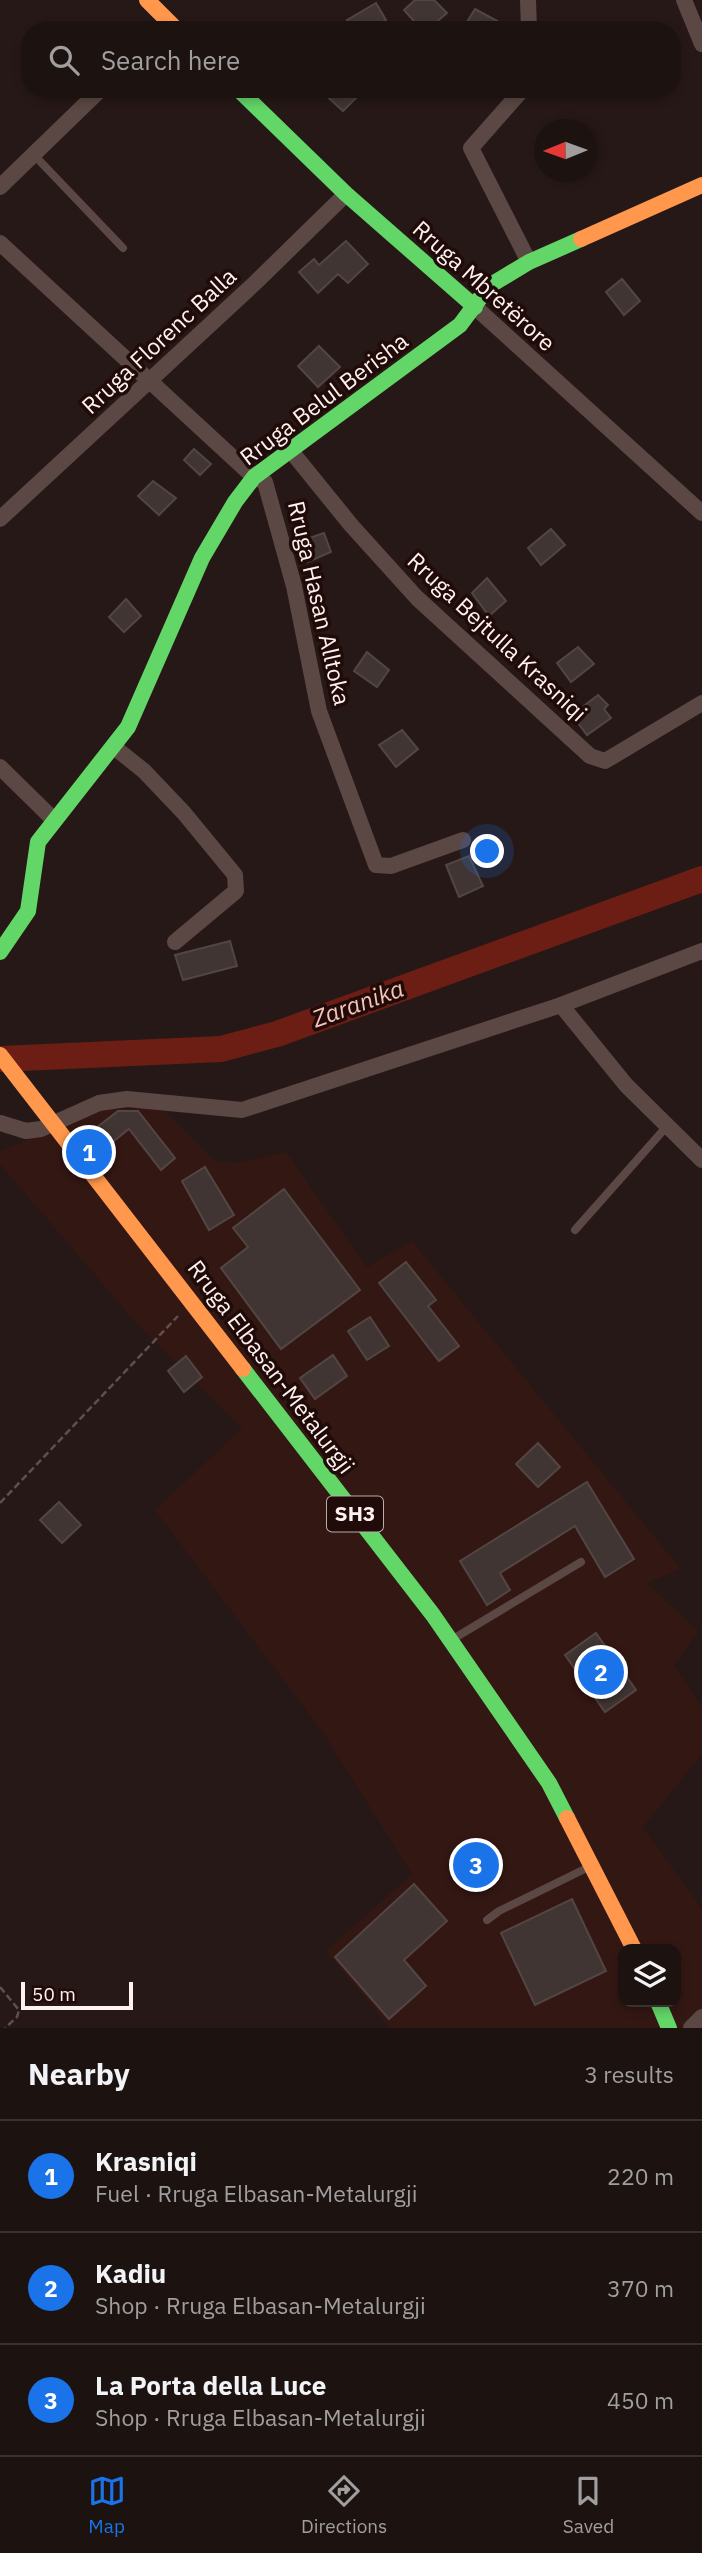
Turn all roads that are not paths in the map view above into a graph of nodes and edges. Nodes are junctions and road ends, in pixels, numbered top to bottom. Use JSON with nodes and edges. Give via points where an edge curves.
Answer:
{"nodes":[{"id":1,"x":146,"y":0,"type":"edge"},
{"id":2,"x":528,"y":0,"type":"edge"},
{"id":3,"x":684,"y":0,"type":"edge"},
{"id":4,"x":164,"y":21,"type":"edge"},
{"id":5,"x":529,"y":21,"type":"edge"},
{"id":6,"x":702,"y":44,"type":"edge"},
{"id":7,"x":92,"y":98,"type":"edge"},
{"id":8,"x":247,"y":98,"type":"edge"},
{"id":9,"x":515,"y":98,"type":"edge"},
{"id":10,"x":35,"y":156,"type":"junction"},
{"id":11,"x":702,"y":185,"type":"edge"},
{"id":12,"x":0,"y":187,"type":"edge"},
{"id":13,"x":346,"y":194,"type":"junction"},
{"id":14,"x":0,"y":243,"type":"edge"},
{"id":15,"x":123,"y":248,"type":"dead end"},
{"id":16,"x":529,"y":262,"type":"junction"},
{"id":17,"x":475,"y":307,"type":"junction"},
{"id":18,"x":150,"y":381,"type":"junction"},
{"id":19,"x":291,"y":451,"type":"junction"},
{"id":20,"x":254,"y":477,"type":"junction"},
{"id":21,"x":702,"y":513,"type":"edge"},
{"id":22,"x":0,"y":519,"type":"edge"},
{"id":23,"x":702,"y":704,"type":"edge"},
{"id":24,"x":114,"y":747,"type":"junction"},
{"id":25,"x":0,"y":767,"type":"edge"},
{"id":26,"x":54,"y":820,"type":"junction"},
{"id":27,"x":463,"y":840,"type":"dead end"},
{"id":28,"x":175,"y":942,"type":"dead end"},
{"id":29,"x":702,"y":950,"type":"edge"},
{"id":30,"x":0,"y":952,"type":"edge"},
{"id":31,"x":561,"y":1005,"type":"junction"},
{"id":32,"x":0,"y":1055,"type":"edge"},
{"id":33,"x":0,"y":1123,"type":"edge"},
{"id":34,"x":52,"y":1124,"type":"junction"},
{"id":35,"x":668,"y":1125,"type":"junction"},
{"id":36,"x":702,"y":1160,"type":"edge"},
{"id":37,"x":575,"y":1230,"type":"dead end"},
{"id":38,"x":581,"y":1562,"type":"dead end"},
{"id":39,"x":451,"y":1641,"type":"junction"},
{"id":40,"x":592,"y":1866,"type":"junction"},
{"id":41,"x":487,"y":1920,"type":"dead end"},
{"id":42,"x":631,"y":1944,"type":"edge"},
{"id":43,"x":659,"y":2007,"type":"edge"},
{"id":44,"x":702,"y":2017,"type":"edge"},
{"id":45,"x":669,"y":2028,"type":"edge"},
{"id":46,"x":691,"y":2028,"type":"edge"}],
"edges":[{"from":1,"to":4,"type":"street"},
{"from":2,"to":5,"type":"street"},
{"from":3,"to":6,"type":"street"},
{"from":7,"to":10,"type":"street"},
{"from":8,"to":13,"type":"street","name":"Rruga Mbretërore"},
{"from":9,"to":16,"type":"street","via":[[471,148]]},
{"from":10,"to":12,"type":"street"},
{"from":10,"to":15,"type":"lane"},
{"from":11,"to":16,"type":"street","name":"Rruga Belul Berisha"},
{"from":13,"to":17,"type":"street","name":"Rruga Mbretërore"},
{"from":13,"to":18,"type":"street","name":"Rruga Florenc Balla"},
{"from":14,"to":18,"type":"street","name":"Rruga Hasan Alltoka"},
{"from":16,"to":17,"type":"street","name":"Rruga Belul Berisha","via":[[489,286]]},
{"from":17,"to":19,"type":"street","name":"Rruga Belul Berisha","via":[[460,325]]},
{"from":17,"to":21,"type":"street","name":"Rruga Mbretërore"},
{"from":18,"to":20,"type":"street","name":"Rruga Hasan Alltoka"},
{"from":18,"to":22,"type":"street","name":"Rruga Florenc Balla"},
{"from":19,"to":20,"type":"street","name":"Rruga Belul Berisha"},
{"from":19,"to":23,"type":"street","name":"Rruga Bejtulla Krasniqi","via":[[417,598],[590,756],[605,761]]},
{"from":20,"to":24,"type":"street","name":"Rruga Belul Berisha","via":[[202,558],[152,678]]},
{"from":20,"to":27,"type":"street","name":"Rruga Hasan Alltoka","via":[[269,488],[319,710],[370,857],[376,865],[391,866]]},
{"from":24,"to":26,"type":"street","name":"Rruga Belul Berisha"},
{"from":24,"to":28,"type":"street","via":[[176,804],[234,875],[236,891]]},
{"from":25,"to":26,"type":"street"},
{"from":26,"to":30,"type":"street","name":"Rruga Belul Berisha","via":[[38,842],[28,911]]},
{"from":29,"to":31,"type":"street"},
{"from":31,"to":34,"type":"street","via":[[242,1110],[127,1098],[99,1103]]},
{"from":31,"to":35,"type":"street","via":[[626,1084]]},
{"from":32,"to":34,"type":"street","name":"Rruga Elbasan-Metalurgji","number":"SH3"},
{"from":33,"to":34,"type":"street","via":[[26,1131]]},
{"from":34,"to":39,"type":"street","name":"Rruga Elbasan-Metalurgji","number":"SH3"},
{"from":35,"to":36,"type":"street"},
{"from":35,"to":37,"type":"lane"},
{"from":38,"to":39,"type":"lane"},
{"from":39,"to":40,"type":"street","name":"Rruga Elbasan-Metalurgji","number":"SH3","via":[[549,1783]]},
{"from":40,"to":41,"type":"lane"},
{"from":40,"to":42,"type":"street","name":"Rruga Elbasan-Metalurgji","number":"SH3"},
{"from":43,"to":45,"type":"street"},
{"from":44,"to":46,"type":"street"}]}
